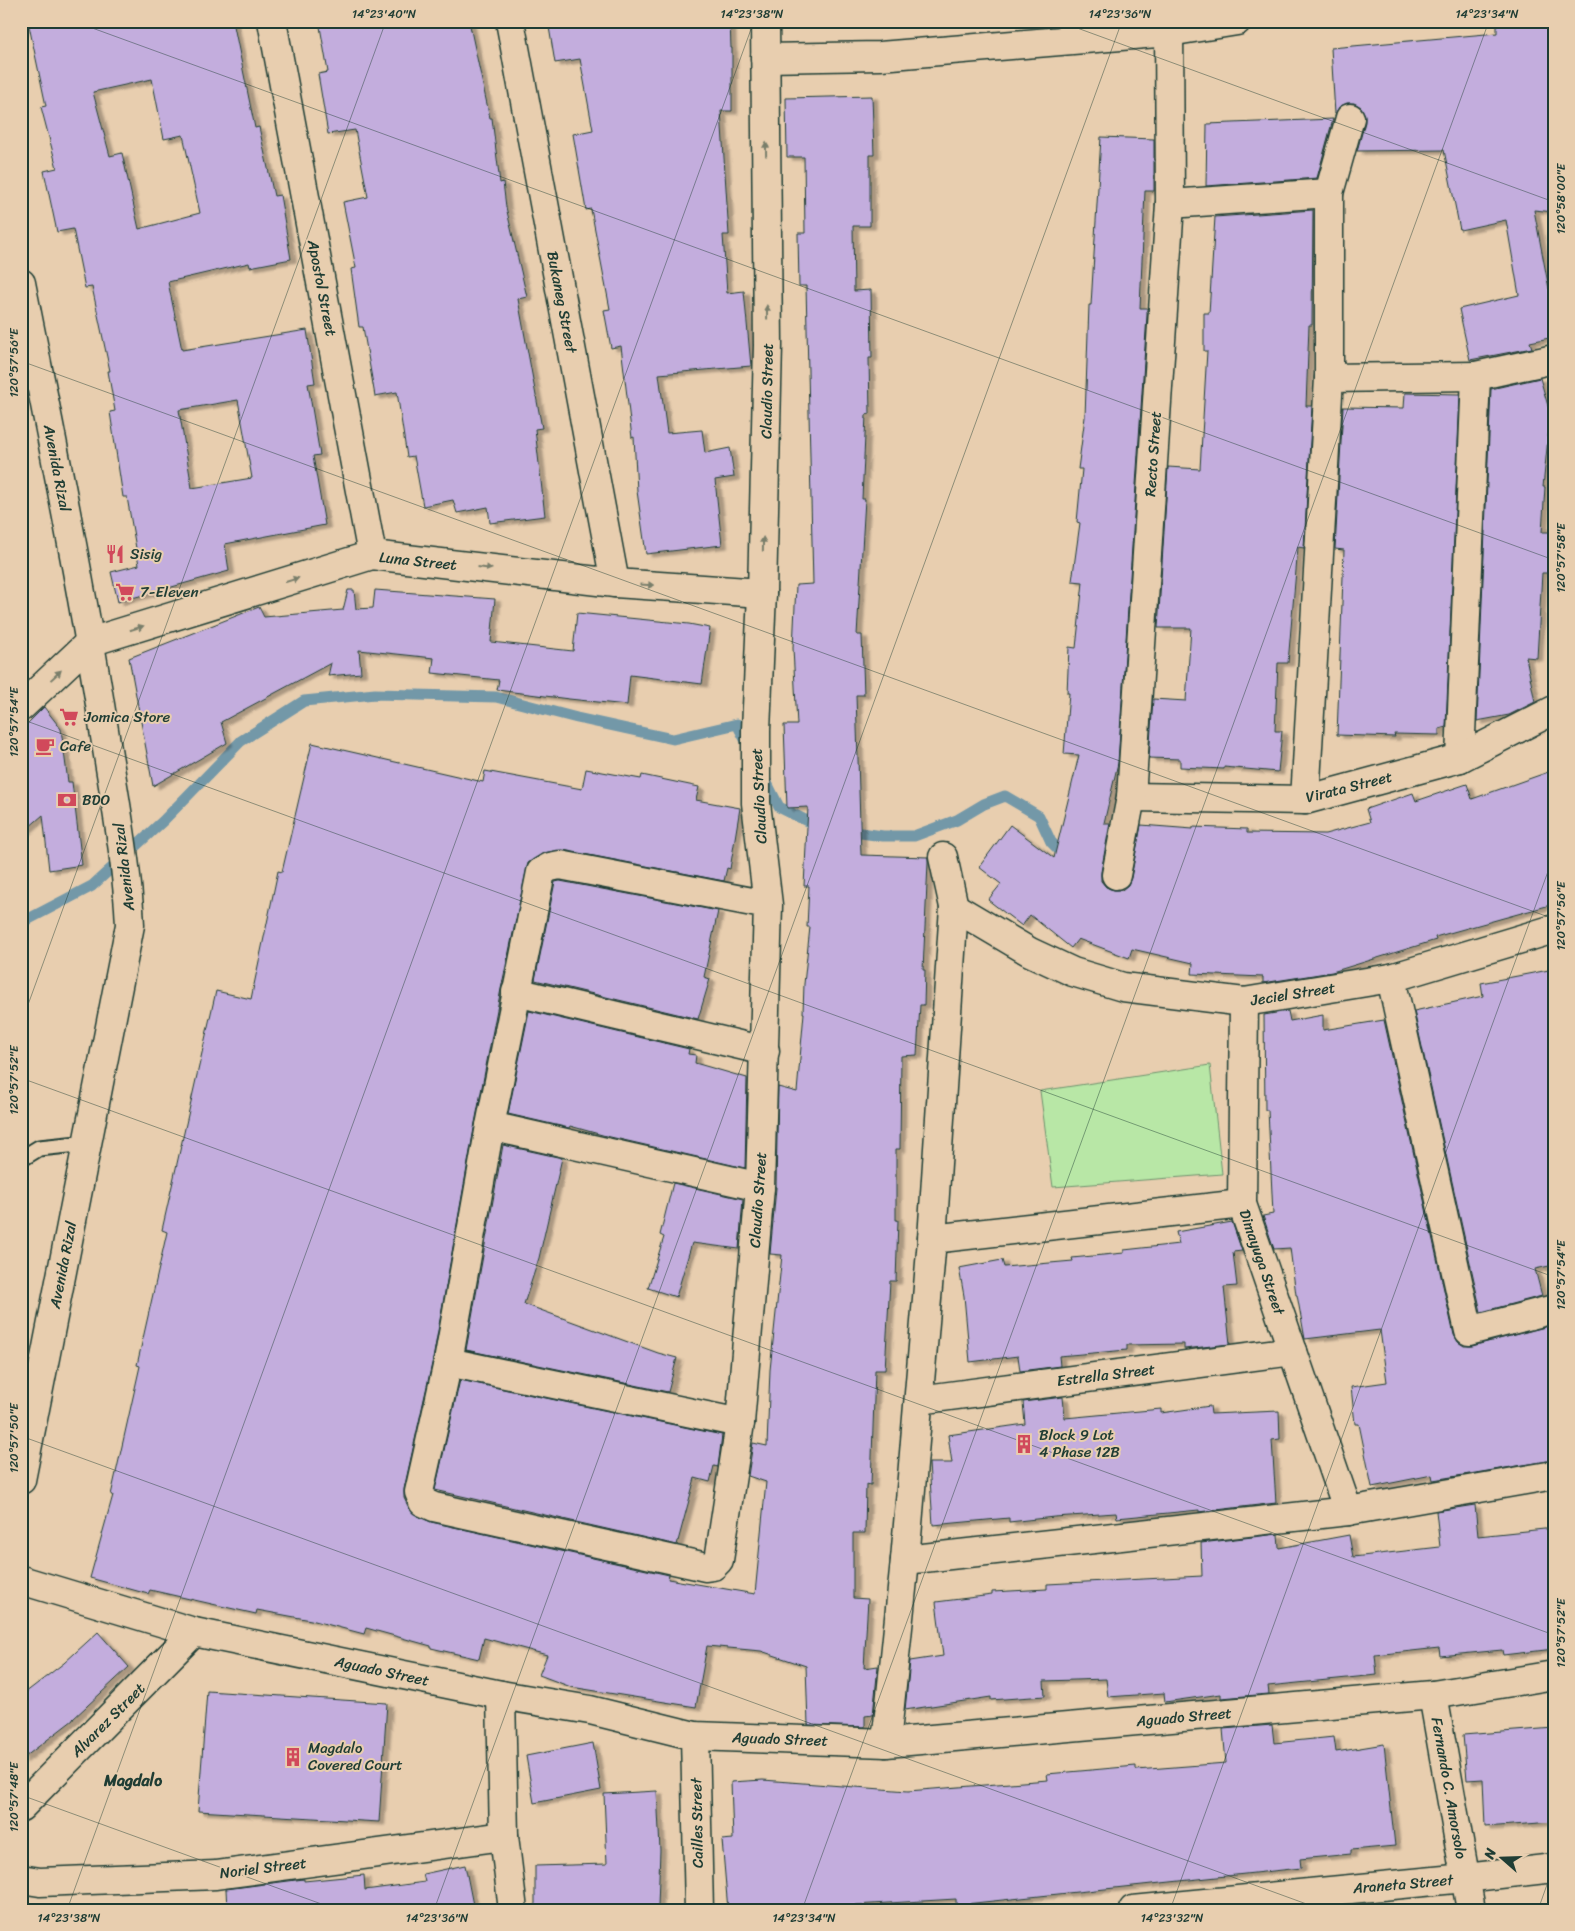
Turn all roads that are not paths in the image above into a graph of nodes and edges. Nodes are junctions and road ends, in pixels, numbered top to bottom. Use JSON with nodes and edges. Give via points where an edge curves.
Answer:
{"nodes":[{"id":1,"x":272,"y":21,"type":"edge"},
{"id":2,"x":510,"y":21,"type":"edge"},
{"id":3,"x":765,"y":21,"type":"edge"},
{"id":4,"x":1237,"y":21,"type":"edge"},
{"id":5,"x":1169,"y":27,"type":"edge"},
{"id":6,"x":765,"y":58,"type":"junction"},
{"id":7,"x":1350,"y":118,"type":"dead end"},
{"id":8,"x":1329,"y":193,"type":"junction"},
{"id":9,"x":1170,"y":204,"type":"junction"},
{"id":10,"x":21,"y":282,"type":"edge"},
{"id":11,"x":1554,"y":359,"type":"edge"},
{"id":12,"x":1476,"y":376,"type":"junction"},
{"id":13,"x":1329,"y":378,"type":"junction"},
{"id":14,"x":372,"y":555,"type":"junction"},
{"id":15,"x":615,"y":583,"type":"junction"},
{"id":16,"x":762,"y":593,"type":"junction"},
{"id":17,"x":90,"y":642,"type":"junction"},
{"id":18,"x":21,"y":707,"type":"edge"},
{"id":19,"x":1554,"y":710,"type":"edge"},
{"id":20,"x":1460,"y":758,"type":"junction"},
{"id":21,"x":1131,"y":797,"type":"junction"},
{"id":22,"x":1305,"y":800,"type":"junction"},
{"id":23,"x":943,"y":858,"type":"dead end"},
{"id":24,"x":1116,"y":875,"type":"dead end"},
{"id":25,"x":768,"y":905,"type":"junction"},
{"id":26,"x":954,"y":907,"type":"junction"},
{"id":27,"x":1554,"y":929,"type":"edge"},
{"id":28,"x":1391,"y":978,"type":"junction"},
{"id":29,"x":516,"y":992,"type":"junction"},
{"id":30,"x":1244,"y":1002,"type":"junction"},
{"id":31,"x":765,"y":1051,"type":"junction"},
{"id":32,"x":490,"y":1126,"type":"junction"},
{"id":33,"x":88,"y":1143,"type":"junction"},
{"id":34,"x":21,"y":1159,"type":"edge"},
{"id":35,"x":760,"y":1187,"type":"junction"},
{"id":36,"x":1242,"y":1204,"type":"junction"},
{"id":37,"x":932,"y":1239,"type":"junction"},
{"id":38,"x":1554,"y":1309,"type":"edge"},
{"id":39,"x":1293,"y":1351,"type":"junction"},
{"id":40,"x":448,"y":1362,"type":"junction"},
{"id":41,"x":919,"y":1400,"type":"junction"},
{"id":42,"x":740,"y":1423,"type":"junction"},
{"id":43,"x":1554,"y":1475,"type":"edge"},
{"id":44,"x":21,"y":1480,"type":"edge"},
{"id":45,"x":1348,"y":1511,"type":"junction"},
{"id":46,"x":905,"y":1560,"type":"junction"},
{"id":47,"x":21,"y":1580,"type":"edge"},
{"id":48,"x":194,"y":1632,"type":"junction"},
{"id":49,"x":1554,"y":1675,"type":"edge"},
{"id":50,"x":501,"y":1695,"type":"junction"},
{"id":51,"x":1433,"y":1695,"type":"junction"},
{"id":52,"x":695,"y":1736,"type":"junction"},
{"id":53,"x":886,"y":1743,"type":"junction"},
{"id":54,"x":21,"y":1807,"type":"edge"},
{"id":55,"x":504,"y":1836,"type":"junction"},
{"id":56,"x":1554,"y":1868,"type":"edge"},
{"id":57,"x":1465,"y":1878,"type":"junction"},
{"id":58,"x":21,"y":1879,"type":"edge"},
{"id":59,"x":1276,"y":1903,"type":"edge"},
{"id":60,"x":513,"y":1910,"type":"edge"},
{"id":61,"x":699,"y":1910,"type":"edge"},
{"id":62,"x":1133,"y":1910,"type":"edge"},
{"id":63,"x":1471,"y":1910,"type":"edge"}],
"edges":[{"from":1,"to":14,"type":"street","name":"Apostol Street"},
{"from":2,"to":15,"type":"street","name":"Bukaneg Street"},
{"from":3,"to":6,"type":"street","name":"Claudio Street"},
{"from":4,"to":5,"type":"street"},
{"from":5,"to":6,"type":"street","via":[[880,56]]},
{"from":5,"to":9,"type":"street","name":"Recto Street"},
{"from":16,"to":6,"type":"street","name":"Claudio Street","one_way":true,"via":[[768,345]]},
{"from":7,"to":8,"type":"street"},
{"from":8,"to":9,"type":"street"},
{"from":8,"to":13,"type":"street"},
{"from":9,"to":21,"type":"street","name":"Recto Street"},
{"from":10,"to":17,"type":"street","name":"Avenida Rizal"},
{"from":11,"to":12,"type":"street"},
{"from":12,"to":13,"type":"street"},
{"from":12,"to":20,"type":"street"},
{"from":13,"to":22,"type":"street"},
{"from":14,"to":15,"type":"street","name":"Luna Street","one_way":true},
{"from":17,"to":14,"type":"street","name":"Luna Street","one_way":true},
{"from":15,"to":16,"type":"street","name":"Luna Street","one_way":true},
{"from":16,"to":25,"type":"street","name":"Claudio Street","via":[[756,803]]},
{"from":18,"to":17,"type":"street","name":"Luna Street","one_way":true},
{"from":17,"to":33,"type":"street","name":"Avenida Rizal","via":[[121,836],[130,925]]},
{"from":19,"to":20,"type":"street","name":"Virata Street"},
{"from":20,"to":22,"type":"street","name":"Virata Street"},
{"from":21,"to":22,"type":"street","name":"Virata Street"},
{"from":21,"to":24,"type":"street","name":"Recto Street"},
{"from":23,"to":26,"type":"street"},
{"from":25,"to":29,"type":"street","via":[[560,865],[550,867],[542,872],[539,880]]},
{"from":25,"to":31,"type":"street","name":"Claudio Street"},
{"from":26,"to":30,"type":"street","name":"Jeciel Street","via":[[1030,952],[1073,972],[1123,987]]},
{"from":26,"to":37,"type":"street"},
{"from":27,"to":28,"type":"street","name":"Jeciel Street"},
{"from":28,"to":30,"type":"street","name":"Jeciel Street"},
{"from":28,"to":38,"type":"street","via":[[1469,1331]]},
{"from":29,"to":31,"type":"street"},
{"from":29,"to":32,"type":"street"},
{"from":30,"to":36,"type":"street","name":"Dimayuga Street"},
{"from":31,"to":35,"type":"street","name":"Claudio Street"},
{"from":32,"to":35,"type":"street"},
{"from":32,"to":40,"type":"street"},
{"from":33,"to":34,"type":"lane","via":[[39,1148]]},
{"from":33,"to":44,"type":"street","name":"Avenida Rizal"},
{"from":35,"to":42,"type":"street","name":"Claudio Street"},
{"from":36,"to":37,"type":"street"},
{"from":36,"to":39,"type":"street","name":"Dimayuga Street"},
{"from":37,"to":41,"type":"street"},
{"from":39,"to":41,"type":"street","name":"Estrella Street"},
{"from":39,"to":45,"type":"street","name":"Dimayuga Street"},
{"from":40,"to":42,"type":"street"},
{"from":40,"to":42,"type":"street","name":"Claudio Street","via":[[419,1492],[423,1502],[706,1567],[719,1560]]},
{"from":41,"to":46,"type":"street"},
{"from":43,"to":45,"type":"street"},
{"from":45,"to":46,"type":"street"},
{"from":46,"to":53,"type":"street"},
{"from":47,"to":48,"type":"street","name":"Aguado Street"},
{"from":48,"to":50,"type":"street","name":"Aguado Street"},
{"from":48,"to":54,"type":"street","name":"Alvarez Street"},
{"from":49,"to":51,"type":"street","name":"Aguado Street"},
{"from":50,"to":52,"type":"street","name":"Aguado Street","via":[[590,1710]]},
{"from":50,"to":55,"type":"street"},
{"from":51,"to":53,"type":"street","name":"Aguado Street"},
{"from":51,"to":57,"type":"street","name":"Fernando C. Amorsolo"},
{"from":52,"to":53,"type":"street","name":"Aguado Street"},
{"from":52,"to":61,"type":"street","name":"Cailles Street"},
{"from":55,"to":58,"type":"street","name":"Noriel Street","via":[[216,1875],[40,1882]]},
{"from":55,"to":60,"type":"street"},
{"from":56,"to":57,"type":"street","name":"Araneta Street"},
{"from":57,"to":59,"type":"street","name":"Araneta Street"},
{"from":57,"to":63,"type":"street","name":"Fernando C. Amorsolo"},
{"from":59,"to":62,"type":"street","name":"Araneta Street"}]}
